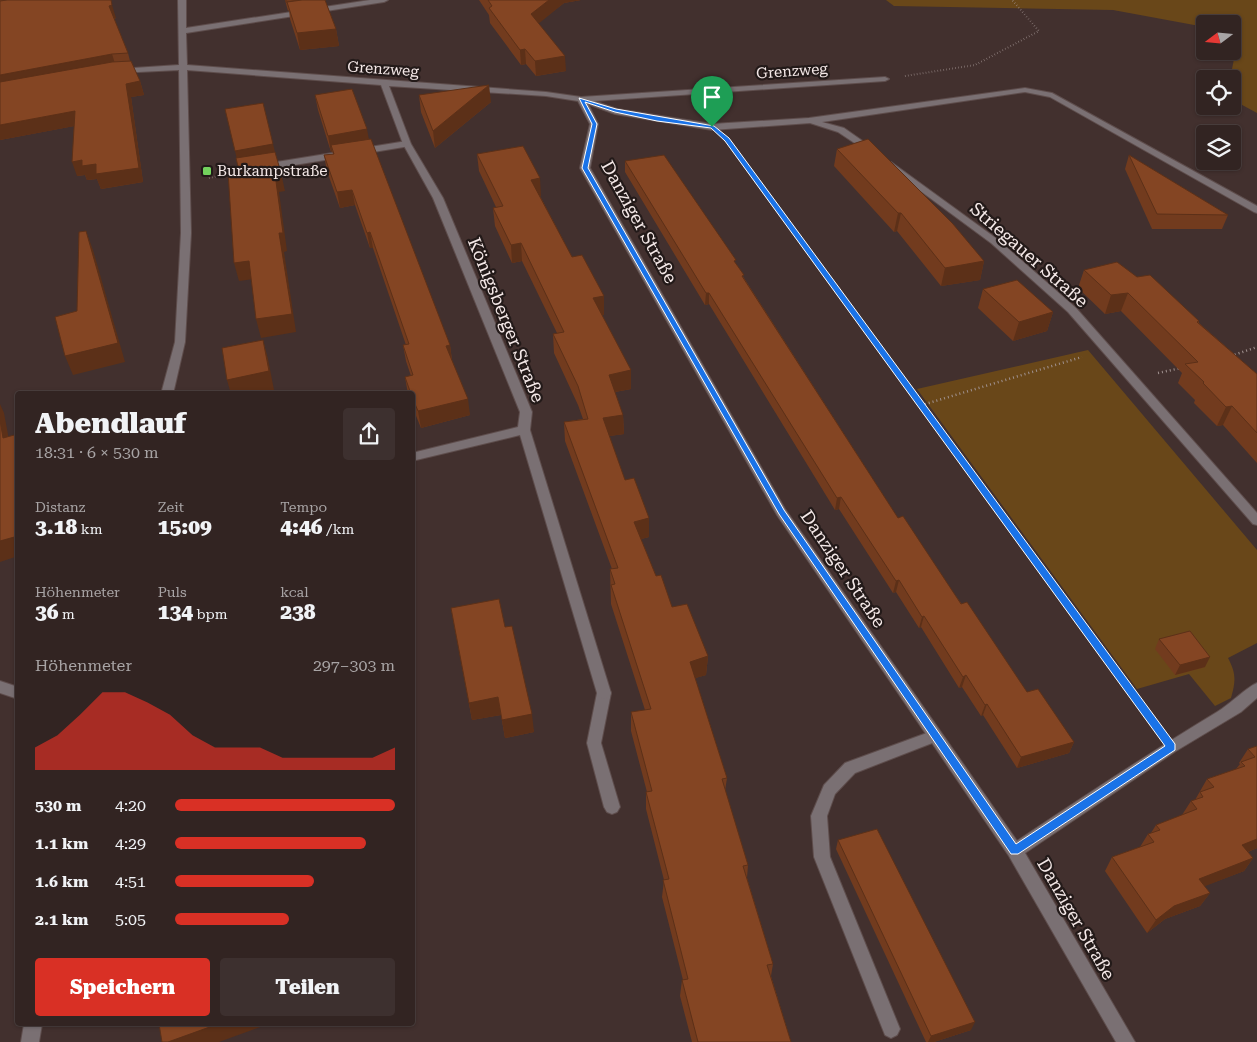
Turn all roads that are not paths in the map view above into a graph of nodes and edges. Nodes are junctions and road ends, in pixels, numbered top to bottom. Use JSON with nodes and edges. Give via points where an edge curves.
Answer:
{"nodes":[{"id":1,"x":182,"y":0,"type":"edge"},
{"id":2,"x":384,"y":0,"type":"edge"},
{"id":3,"x":182,"y":31,"type":"junction"},
{"id":4,"x":183,"y":67,"type":"junction"},
{"id":5,"x":107,"y":73,"type":"edge"},
{"id":6,"x":884,"y":79,"type":"road end"},
{"id":7,"x":384,"y":83,"type":"junction"},
{"id":8,"x":581,"y":99,"type":"junction"},
{"id":9,"x":809,"y":121,"type":"junction"},
{"id":10,"x":407,"y":144,"type":"junction"},
{"id":11,"x":242,"y":170,"type":"edge"},
{"id":12,"x":1257,"y":210,"type":"edge"},
{"id":13,"x":168,"y":391,"type":"edge"},
{"id":14,"x":524,"y":430,"type":"junction"},
{"id":15,"x":415,"y":456,"type":"edge"},
{"id":16,"x":1257,"y":521,"type":"edge"},
{"id":17,"x":0,"y":687,"type":"edge"},
{"id":18,"x":1257,"y":689,"type":"edge"},
{"id":19,"x":15,"y":692,"type":"edge"},
{"id":20,"x":935,"y":736,"type":"junction"},
{"id":21,"x":612,"y":807,"type":"dead end"},
{"id":22,"x":1014,"y":851,"type":"junction"},
{"id":23,"x":33,"y":1026,"type":"edge"},
{"id":24,"x":891,"y":1029,"type":"dead end"},
{"id":25,"x":30,"y":1042,"type":"edge"},
{"id":26,"x":1126,"y":1042,"type":"edge"}],
"edges":[{"from":1,"to":3,"type":"street"},
{"from":2,"to":3,"type":"street"},
{"from":3,"to":4,"type":"street"},
{"from":4,"to":5,"type":"street","name":"Grenzweg"},
{"from":4,"to":7,"type":"street","name":"Grenzweg"},
{"from":4,"to":13,"type":"street","via":[[186,233],[180,342]]},
{"from":6,"to":8,"type":"street","name":"Grenzweg"},
{"from":7,"to":8,"type":"street","name":"Grenzweg"},
{"from":7,"to":10,"type":"street","name":"Königsberger Straße"},
{"from":8,"to":9,"type":"street","name":"Grenzweg","via":[[615,111],[712,127]]},
{"from":8,"to":20,"type":"street","name":"Danziger Straße","via":[[594,124],[585,168],[782,512]]},
{"from":9,"to":12,"type":"street","name":"Grenzweg","via":[[1025,90],[1052,95]]},
{"from":9,"to":16,"type":"street","name":"Striegauer Straße","via":[[842,130],[994,241],[1072,310]]},
{"from":10,"to":11,"type":"street"},
{"from":10,"to":14,"type":"street","name":"Königsberger Straße","via":[[438,198],[526,412]]},
{"from":14,"to":15,"type":"street"},
{"from":14,"to":21,"type":"street","name":"Königsberger Straße","via":[[604,693],[594,743]]},
{"from":17,"to":19,"type":"street"},
{"from":18,"to":22,"type":"street","via":[[1236,708]]},
{"from":20,"to":22,"type":"street","name":"Danziger Straße"},
{"from":20,"to":24,"type":"street","via":[[850,768],[829,790],[819,816],[822,858]]},
{"from":22,"to":26,"type":"street","name":"Danziger Straße"},
{"from":23,"to":25,"type":"street"}]}
